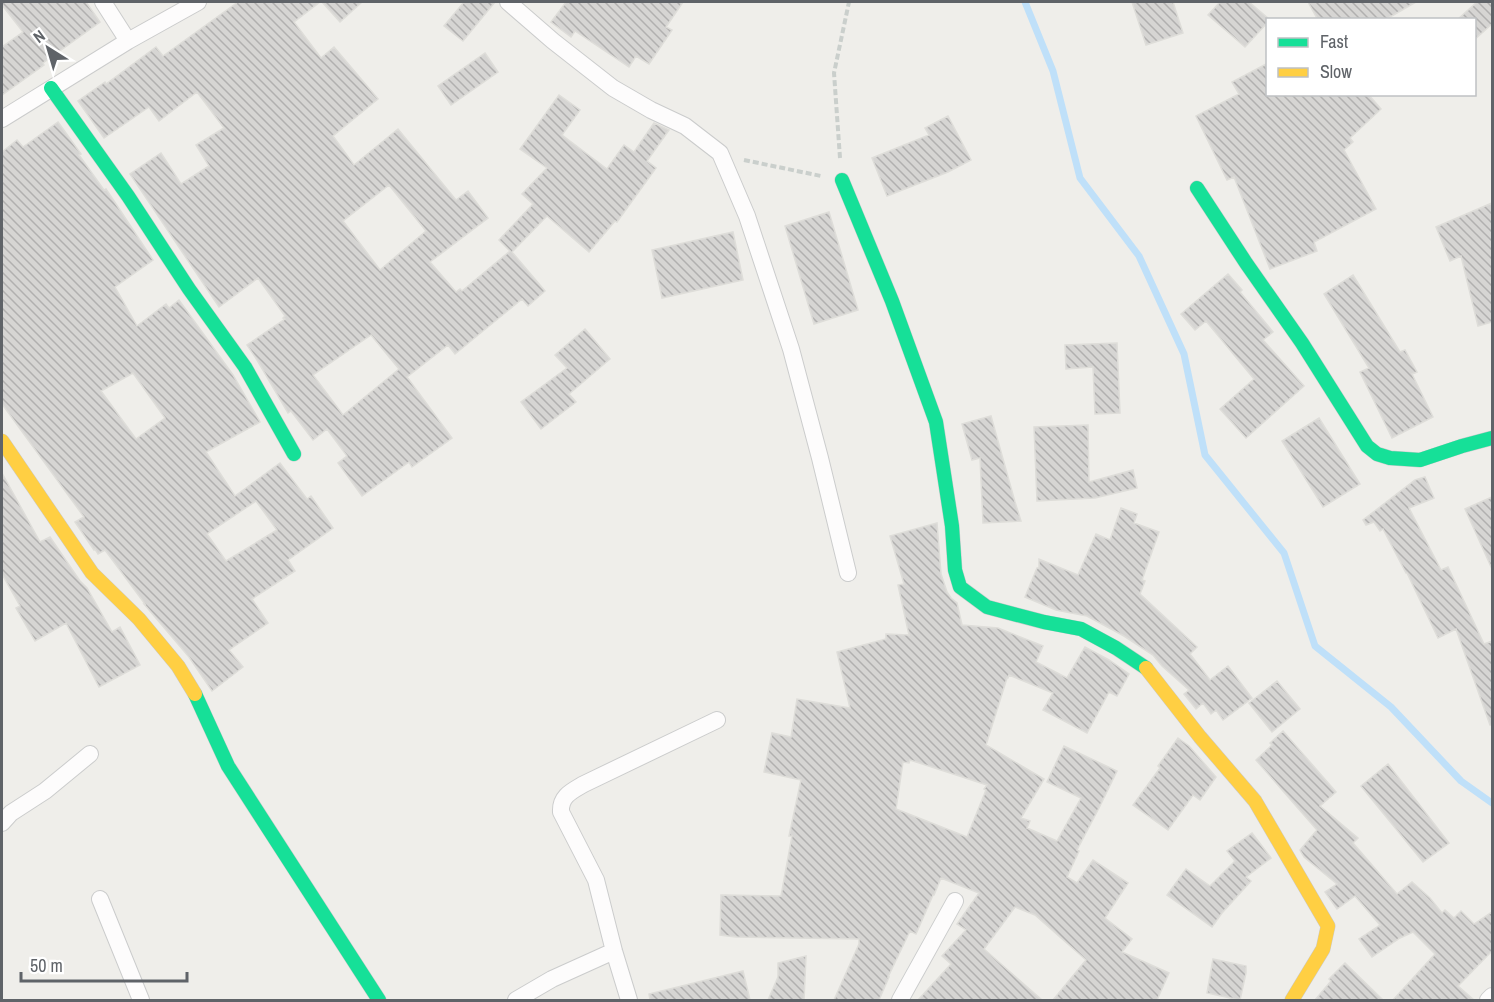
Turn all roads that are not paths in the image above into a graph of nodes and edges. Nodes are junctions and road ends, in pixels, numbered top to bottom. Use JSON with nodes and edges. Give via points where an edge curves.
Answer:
{"nodes":[{"id":1,"x":104,"y":2,"type":"edge"},
{"id":2,"x":198,"y":2,"type":"edge"},
{"id":3,"x":508,"y":2,"type":"edge"},
{"id":4,"x":128,"y":41,"type":"junction"},
{"id":5,"x":51,"y":88,"type":"junction"},
{"id":6,"x":2,"y":119,"type":"edge"},
{"id":7,"x":842,"y":180,"type":"road end"},
{"id":8,"x":1197,"y":188,"type":"dead end"},
{"id":9,"x":1492,"y":438,"type":"edge"},
{"id":10,"x":2,"y":441,"type":"edge"},
{"id":11,"x":294,"y":454,"type":"dead end"},
{"id":12,"x":848,"y":573,"type":"dead end"},
{"id":13,"x":717,"y":720,"type":"dead end"},
{"id":14,"x":90,"y":754,"type":"dead end"},
{"id":15,"x":2,"y":824,"type":"edge"},
{"id":16,"x":100,"y":899,"type":"dead end"},
{"id":17,"x":955,"y":901,"type":"dead end"},
{"id":18,"x":614,"y":951,"type":"junction"},
{"id":19,"x":1492,"y":996,"type":"edge"},
{"id":20,"x":141,"y":1000,"type":"edge"},
{"id":21,"x":379,"y":1000,"type":"edge"},
{"id":22,"x":516,"y":1000,"type":"edge"},
{"id":23,"x":629,"y":1000,"type":"edge"},
{"id":24,"x":900,"y":1000,"type":"edge"},
{"id":25,"x":1292,"y":1000,"type":"edge"},
{"id":26,"x":1488,"y":1000,"type":"edge"}],
"edges":[{"from":1,"to":4,"type":"street"},
{"from":2,"to":4,"type":"street"},
{"from":3,"to":12,"type":"street","via":[[613,88],[685,126],[720,153],[747,216],[791,349]]},
{"from":4,"to":5,"type":"street"},
{"from":5,"to":6,"type":"street"},
{"from":5,"to":11,"type":"street","via":[[244,367]]},
{"from":7,"to":25,"type":"street","via":[[936,422],[960,587],[987,607],[1081,629],[1145,667],[1255,801],[1328,926],[1323,949]]},
{"from":8,"to":9,"type":"street","via":[[1367,446],[1390,458],[1420,460]]},
{"from":10,"to":21,"type":"street","via":[[92,573],[139,619],[178,666],[197,697],[228,766]]},
{"from":13,"to":18,"type":"street","via":[[584,784],[564,798],[561,812],[596,880]]},
{"from":14,"to":15,"type":"street","via":[[45,792],[11,813]]},
{"from":16,"to":20,"type":"street"},
{"from":17,"to":24,"type":"street"},
{"from":18,"to":22,"type":"street","via":[[552,978]]},
{"from":18,"to":23,"type":"street"},
{"from":19,"to":26,"type":"street"}]}
